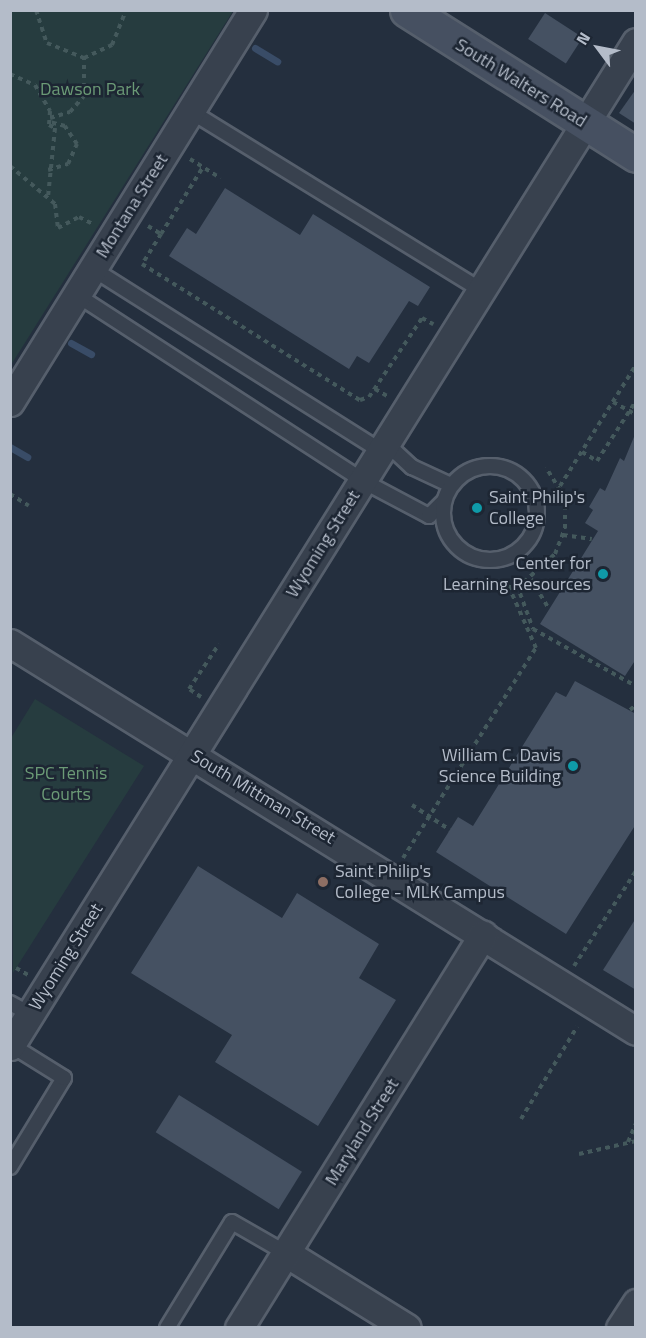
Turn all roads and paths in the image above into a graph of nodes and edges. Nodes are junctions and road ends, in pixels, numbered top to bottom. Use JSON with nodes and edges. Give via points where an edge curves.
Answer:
{"nodes":[{"id":1,"x":36,"y":10,"type":"edge"},
{"id":2,"x":126,"y":10,"type":"edge"},
{"id":3,"x":253,"y":10,"type":"edge"},
{"id":4,"x":407,"y":10,"type":"edge"},
{"id":5,"x":636,"y":42,"type":"edge"},
{"id":6,"x":84,"y":58,"type":"junction"},
{"id":7,"x":10,"y":74,"type":"edge"},
{"id":8,"x":190,"y":111,"type":"junction"},
{"id":9,"x":60,"y":116,"type":"junction"},
{"id":10,"x":50,"y":120,"type":"junction"},
{"id":11,"x":59,"y":123,"type":"junction"},
{"id":12,"x":585,"y":123,"type":"junction"},
{"id":13,"x":636,"y":155,"type":"edge"},
{"id":14,"x":186,"y":157,"type":"dead end"},
{"id":15,"x":10,"y":166,"type":"edge"},
{"id":16,"x":203,"y":167,"type":"junction"},
{"id":17,"x":48,"y":170,"type":"junction"},
{"id":18,"x":220,"y":178,"type":"dead end"},
{"id":19,"x":48,"y":197,"type":"junction"},
{"id":20,"x":94,"y":224,"type":"dead end"},
{"id":21,"x":144,"y":224,"type":"dead end"},
{"id":22,"x":161,"y":234,"type":"junction"},
{"id":23,"x":93,"y":269,"type":"junction"},
{"id":24,"x":483,"y":291,"type":"junction"},
{"id":25,"x":77,"y":295,"type":"junction"},
{"id":26,"x":435,"y":326,"type":"dead end"},
{"id":27,"x":636,"y":365,"type":"edge"},
{"id":28,"x":375,"y":388,"type":"junction"},
{"id":29,"x":389,"y":397,"type":"dead end"},
{"id":30,"x":636,"y":401,"type":"edge"},
{"id":31,"x":10,"y":402,"type":"edge"},
{"id":32,"x":613,"y":402,"type":"junction"},
{"id":33,"x":629,"y":411,"type":"junction"},
{"id":34,"x":636,"y":415,"type":"edge"},
{"id":35,"x":384,"y":448,"type":"junction"},
{"id":36,"x":582,"y":452,"type":"junction"},
{"id":37,"x":546,"y":467,"type":"dead end"},
{"id":38,"x":363,"y":481,"type":"junction"},
{"id":39,"x":451,"y":485,"type":"junction"},
{"id":40,"x":560,"y":486,"type":"junction"},
{"id":41,"x":10,"y":494,"type":"edge"},
{"id":42,"x":444,"y":501,"type":"junction"},
{"id":43,"x":29,"y":506,"type":"dead end"},
{"id":44,"x":563,"y":535,"type":"junction"},
{"id":45,"x":592,"y":539,"type":"dead end"},
{"id":46,"x":531,"y":579,"type":"junction"},
{"id":47,"x":476,"y":585,"type":"dead end"},
{"id":48,"x":517,"y":585,"type":"junction"},
{"id":49,"x":509,"y":587,"type":"junction"},
{"id":50,"x":549,"y":609,"type":"dead end"},
{"id":51,"x":10,"y":643,"type":"edge"},
{"id":52,"x":219,"y":644,"type":"dead end"},
{"id":53,"x":636,"y":686,"type":"edge"},
{"id":54,"x":202,"y":697,"type":"dead end"},
{"id":55,"x":636,"y":705,"type":"edge"},
{"id":56,"x":630,"y":710,"type":"dead end"},
{"id":57,"x":191,"y":754,"type":"junction"},
{"id":58,"x":412,"y":805,"type":"dead end"},
{"id":59,"x":430,"y":817,"type":"junction"},
{"id":60,"x":450,"y":830,"type":"dead end"},
{"id":61,"x":401,"y":861,"type":"dead end"},
{"id":62,"x":636,"y":871,"type":"edge"},
{"id":63,"x":483,"y":936,"type":"junction"},
{"id":64,"x":16,"y":968,"type":"dead end"},
{"id":65,"x":571,"y":970,"type":"dead end"},
{"id":66,"x":31,"y":977,"type":"dead end"},
{"id":67,"x":20,"y":1009,"type":"edge"},
{"id":68,"x":577,"y":1027,"type":"dead end"},
{"id":69,"x":636,"y":1031,"type":"edge"},
{"id":70,"x":11,"y":1045,"type":"edge"},
{"id":71,"x":521,"y":1119,"type":"dead end"},
{"id":72,"x":636,"y":1123,"type":"edge"},
{"id":73,"x":636,"y":1141,"type":"edge"},
{"id":74,"x":628,"y":1143,"type":"junction"},
{"id":75,"x":579,"y":1155,"type":"dead end"},
{"id":76,"x":10,"y":1167,"type":"edge"},
{"id":77,"x":286,"y":1253,"type":"junction"},
{"id":78,"x":636,"y":1303,"type":"edge"},
{"id":79,"x":167,"y":1328,"type":"edge"},
{"id":80,"x":239,"y":1328,"type":"edge"},
{"id":81,"x":407,"y":1328,"type":"edge"},
{"id":82,"x":620,"y":1328,"type":"edge"}],
"edges":[{"from":1,"to":6,"type":"path","via":[[47,43]]},
{"from":2,"to":6,"type":"path","via":[[112,45]]},
{"from":3,"to":8,"type":"street","name":"Montana Street"},
{"from":4,"to":12,"type":"main road","name":"South Walters Road"},
{"from":5,"to":12,"type":"street","name":"Wyoming Street"},
{"from":6,"to":9,"type":"path","via":[[84,96]]},
{"from":7,"to":10,"type":"path","via":[[40,90]]},
{"from":8,"to":23,"type":"street","name":"Montana Street"},
{"from":8,"to":24,"type":"lane"},
{"from":9,"to":10,"type":"path"},
{"from":9,"to":11,"type":"path"},
{"from":10,"to":11,"type":"path"},
{"from":10,"to":17,"type":"path","via":[[55,128],[54,162]]},
{"from":11,"to":17,"type":"path","via":[[75,138],[76,152],[62,168]]},
{"from":12,"to":13,"type":"main road","name":"South Walters Road"},
{"from":12,"to":24,"type":"street","name":"Wyoming Street"},
{"from":14,"to":16,"type":"path"},
{"from":15,"to":19,"type":"path"},
{"from":16,"to":18,"type":"path"},
{"from":16,"to":22,"type":"path"},
{"from":17,"to":19,"type":"path"},
{"from":19,"to":20,"type":"path","via":[[58,228],[79,217]]},
{"from":21,"to":22,"type":"path"},
{"from":22,"to":28,"type":"path","via":[[142,264],[360,400]]},
{"from":23,"to":25,"type":"street","name":"Montana Street"},
{"from":23,"to":35,"type":"lane"},
{"from":24,"to":35,"type":"street","name":"Wyoming Street"},
{"from":25,"to":31,"type":"street","name":"Montana Street"},
{"from":25,"to":38,"type":"lane"},
{"from":26,"to":28,"type":"path","via":[[422,318]]},
{"from":27,"to":32,"type":"path"},
{"from":28,"to":29,"type":"path"},
{"from":30,"to":33,"type":"path"},
{"from":32,"to":33,"type":"path"},
{"from":32,"to":36,"type":"path"},
{"from":33,"to":34,"type":"path"},
{"from":33,"to":36,"type":"path","via":[[597,461]]},
{"from":35,"to":38,"type":"street","name":"Wyoming Street"},
{"from":35,"to":39,"type":"lane","via":[[412,467]]},
{"from":36,"to":40,"type":"path"},
{"from":37,"to":40,"type":"path"},
{"from":38,"to":42,"type":"lane","via":[[429,516]]},
{"from":38,"to":57,"type":"street","name":"Wyoming Street"},
{"from":39,"to":42,"type":"lane"},
{"from":39,"to":42,"type":"lane","via":[[476,467],[507,468],[520,476],[536,503],[532,534],[510,556],[479,559],[465,554],[446,531]]},
{"from":40,"to":44,"type":"path"},
{"from":41,"to":43,"type":"path"},
{"from":44,"to":45,"type":"path"},
{"from":44,"to":46,"type":"path","via":[[555,554]]},
{"from":46,"to":48,"type":"path"},
{"from":46,"to":50,"type":"path"},
{"from":47,"to":49,"type":"path"},
{"from":48,"to":49,"type":"path"},
{"from":48,"to":53,"type":"path","via":[[533,629]]},
{"from":49,"to":59,"type":"path","via":[[536,648]]},
{"from":51,"to":57,"type":"street","name":"South Mittman Street"},
{"from":52,"to":54,"type":"path","via":[[189,689]]},
{"from":55,"to":56,"type":"path"},
{"from":57,"to":63,"type":"street","name":"South Mittman Street"},
{"from":57,"to":67,"type":"street","name":"Wyoming Street"},
{"from":58,"to":59,"type":"path"},
{"from":59,"to":60,"type":"path"},
{"from":59,"to":61,"type":"path"},
{"from":62,"to":65,"type":"path"},
{"from":63,"to":69,"type":"street","name":"South Mittman Street"},
{"from":63,"to":77,"type":"street","name":"Maryland Street"},
{"from":64,"to":66,"type":"path"},
{"from":67,"to":70,"type":"street","name":"Wyoming Street"},
{"from":68,"to":71,"type":"path"},
{"from":70,"to":76,"type":"lane","via":[[64,1078]]},
{"from":72,"to":74,"type":"path"},
{"from":73,"to":74,"type":"path"},
{"from":74,"to":75,"type":"path"},
{"from":77,"to":79,"type":"lane","via":[[232,1222]]},
{"from":77,"to":80,"type":"street","name":"Maryland Street"},
{"from":77,"to":81,"type":"street"},
{"from":78,"to":82,"type":"street"}]}
